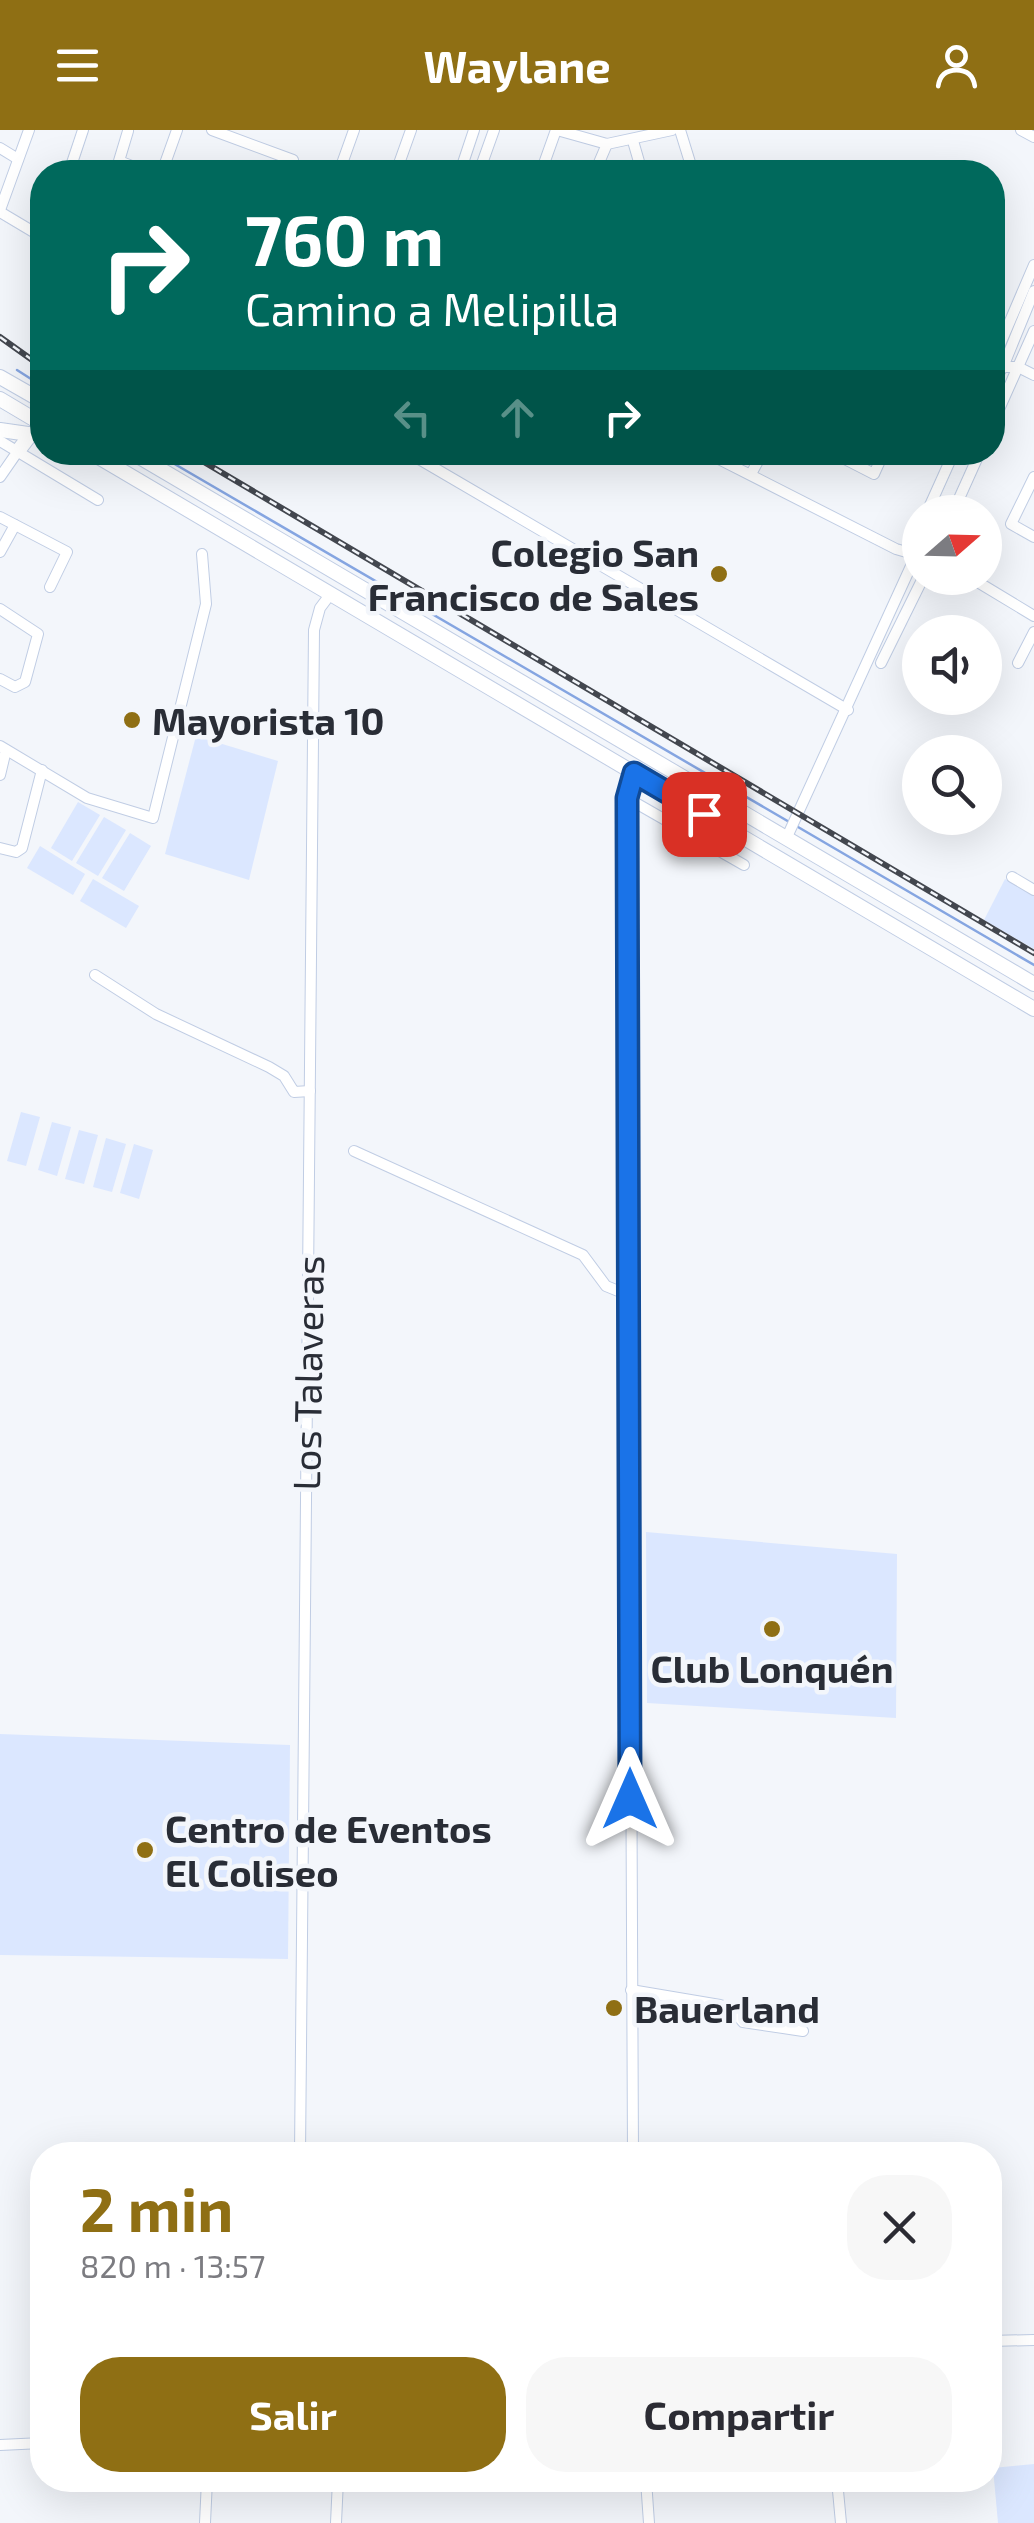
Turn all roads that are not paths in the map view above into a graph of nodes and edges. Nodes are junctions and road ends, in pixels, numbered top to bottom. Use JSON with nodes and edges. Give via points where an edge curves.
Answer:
{"nodes":[{"id":1,"x":29,"y":130,"type":"edge"},
{"id":2,"x":83,"y":130,"type":"edge"},
{"id":3,"x":177,"y":130,"type":"edge"},
{"id":4,"x":212,"y":130,"type":"edge"},
{"id":5,"x":354,"y":130,"type":"edge"},
{"id":6,"x":411,"y":130,"type":"edge"},
{"id":7,"x":474,"y":130,"type":"edge"},
{"id":8,"x":494,"y":130,"type":"edge"},
{"id":9,"x":556,"y":130,"type":"edge"},
{"id":10,"x":672,"y":130,"type":"edge"},
{"id":11,"x":680,"y":130,"type":"edge"},
{"id":12,"x":1021,"y":130,"type":"edge"},
{"id":13,"x":128,"y":131,"type":"edge"},
{"id":14,"x":651,"y":133,"type":"edge"},
{"id":15,"x":1034,"y":138,"type":"edge"},
{"id":16,"x":633,"y":141,"type":"junction"},
{"id":17,"x":607,"y":144,"type":"junction"},
{"id":18,"x":0,"y":148,"type":"edge"},
{"id":19,"x":18,"y":159,"type":"junction"},
{"id":20,"x":72,"y":160,"type":"edge"},
{"id":21,"x":119,"y":160,"type":"edge"},
{"id":22,"x":166,"y":160,"type":"edge"},
{"id":23,"x":294,"y":160,"type":"dead end"},
{"id":24,"x":343,"y":160,"type":"edge"},
{"id":25,"x":400,"y":160,"type":"edge"},
{"id":26,"x":464,"y":160,"type":"edge"},
{"id":27,"x":483,"y":160,"type":"edge"},
{"id":28,"x":545,"y":160,"type":"edge"},
{"id":29,"x":600,"y":160,"type":"edge"},
{"id":30,"x":639,"y":160,"type":"edge"},
{"id":31,"x":689,"y":160,"type":"edge"},
{"id":32,"x":0,"y":211,"type":"edge"},
{"id":33,"x":30,"y":229,"type":"edge"},
{"id":34,"x":1034,"y":265,"type":"edge"},
{"id":35,"x":1034,"y":291,"type":"edge"},
{"id":36,"x":1034,"y":332,"type":"edge"},
{"id":37,"x":1005,"y":346,"type":"edge"},
{"id":38,"x":1005,"y":351,"type":"edge"},
{"id":39,"x":1005,"y":365,"type":"edge"},
{"id":40,"x":1018,"y":366,"type":"junction"},
{"id":41,"x":1034,"y":375,"type":"edge"},
{"id":42,"x":0,"y":377,"type":"edge"},
{"id":43,"x":30,"y":394,"type":"edge"},
{"id":44,"x":1005,"y":396,"type":"edge"},
{"id":45,"x":0,"y":399,"type":"edge"},
{"id":46,"x":30,"y":424,"type":"edge"},
{"id":47,"x":30,"y":431,"type":"edge"},
{"id":48,"x":0,"y":432,"type":"edge"},
{"id":49,"x":30,"y":440,"type":"edge"},
{"id":50,"x":0,"y":442,"type":"edge"},
{"id":51,"x":18,"y":451,"type":"junction"},
{"id":52,"x":30,"y":458,"type":"edge"},
{"id":53,"x":41,"y":465,"type":"edge"},
{"id":54,"x":112,"y":465,"type":"edge"},
{"id":55,"x":153,"y":465,"type":"edge"},
{"id":56,"x":429,"y":465,"type":"edge"},
{"id":57,"x":733,"y":465,"type":"edge"},
{"id":58,"x":756,"y":465,"type":"edge"},
{"id":59,"x":856,"y":465,"type":"edge"},
{"id":60,"x":878,"y":465,"type":"edge"},
{"id":61,"x":948,"y":465,"type":"edge"},
{"id":62,"x":974,"y":465,"type":"edge"},
{"id":63,"x":751,"y":474,"type":"junction"},
{"id":64,"x":0,"y":476,"type":"edge"},
{"id":65,"x":1034,"y":477,"type":"edge"},
{"id":66,"x":935,"y":495,"type":"edge"},
{"id":67,"x":961,"y":495,"type":"edge"},
{"id":68,"x":98,"y":500,"type":"dead end"},
{"id":69,"x":0,"y":517,"type":"edge"},
{"id":70,"x":15,"y":525,"type":"junction"},
{"id":71,"x":1034,"y":537,"type":"edge"},
{"id":72,"x":902,"y":549,"type":"edge"},
{"id":73,"x":0,"y":552,"type":"edge"},
{"id":74,"x":202,"y":554,"type":"dead end"},
{"id":75,"x":318,"y":562,"type":"junction"},
{"id":76,"x":341,"y":578,"type":"junction"},
{"id":77,"x":308,"y":582,"type":"junction"},
{"id":78,"x":50,"y":587,"type":"dead end"},
{"id":79,"x":902,"y":588,"type":"edge"},
{"id":80,"x":999,"y":595,"type":"edge"},
{"id":81,"x":329,"y":596,"type":"junction"},
{"id":82,"x":0,"y":610,"type":"edge"},
{"id":83,"x":1034,"y":616,"type":"edge"},
{"id":84,"x":902,"y":620,"type":"edge"},
{"id":85,"x":902,"y":621,"type":"edge"},
{"id":86,"x":1034,"y":632,"type":"edge"},
{"id":87,"x":882,"y":633,"type":"junction"},
{"id":88,"x":1018,"y":663,"type":"dead end"},
{"id":89,"x":881,"y":664,"type":"dead end"},
{"id":90,"x":0,"y":679,"type":"edge"},
{"id":91,"x":848,"y":710,"type":"junction"},
{"id":92,"x":3,"y":748,"type":"edge"},
{"id":93,"x":42,"y":770,"type":"junction"},
{"id":94,"x":634,"y":773,"type":"junction"},
{"id":95,"x":0,"y":775,"type":"edge"},
{"id":96,"x":672,"y":795,"type":"junction"},
{"id":97,"x":627,"y":798,"type":"junction"},
{"id":98,"x":680,"y":829,"type":"junction"},
{"id":99,"x":792,"y":829,"type":"junction"},
{"id":100,"x":736,"y":833,"type":"junction"},
{"id":101,"x":710,"y":846,"type":"junction"},
{"id":102,"x":0,"y":848,"type":"edge"},
{"id":103,"x":744,"y":865,"type":"dead end"},
{"id":104,"x":1012,"y":877,"type":"dead end"},
{"id":105,"x":1034,"y":890,"type":"edge"},
{"id":106,"x":95,"y":975,"type":"dead end"},
{"id":107,"x":1034,"y":984,"type":"edge"},
{"id":108,"x":1034,"y":1009,"type":"edge"},
{"id":109,"x":310,"y":1092,"type":"junction"},
{"id":110,"x":354,"y":1151,"type":"dead end"},
{"id":111,"x":628,"y":1295,"type":"junction"},
{"id":112,"x":630,"y":1990,"type":"junction"},
{"id":113,"x":803,"y":2031,"type":"dead end"},
{"id":114,"x":300,"y":2142,"type":"edge"},
{"id":115,"x":633,"y":2142,"type":"edge"},
{"id":116,"x":1034,"y":2340,"type":"edge"},
{"id":117,"x":1002,"y":2341,"type":"edge"},
{"id":118,"x":30,"y":2444,"type":"edge"},
{"id":119,"x":0,"y":2445,"type":"edge"},
{"id":120,"x":205,"y":2492,"type":"edge"},
{"id":121,"x":337,"y":2492,"type":"edge"},
{"id":122,"x":647,"y":2492,"type":"edge"},
{"id":123,"x":838,"y":2492,"type":"edge"},
{"id":124,"x":204,"y":2523,"type":"edge"},
{"id":125,"x":336,"y":2523,"type":"edge"},
{"id":126,"x":649,"y":2523,"type":"edge"},
{"id":127,"x":841,"y":2523,"type":"edge"}],
"edges":[{"from":1,"to":19,"type":"street"},
{"from":2,"to":20,"type":"street"},
{"from":3,"to":22,"type":"street"},
{"from":4,"to":23,"type":"street"},
{"from":5,"to":24,"type":"street"},
{"from":6,"to":25,"type":"street"},
{"from":7,"to":26,"type":"street"},
{"from":8,"to":27,"type":"street"},
{"from":9,"to":17,"type":"street"},
{"from":9,"to":28,"type":"street"},
{"from":10,"to":14,"type":"street"},
{"from":11,"to":31,"type":"street"},
{"from":12,"to":15,"type":"street"},
{"from":13,"to":21,"type":"street"},
{"from":14,"to":16,"type":"street"},
{"from":16,"to":17,"type":"street"},
{"from":16,"to":30,"type":"street"},
{"from":17,"to":29,"type":"street"},
{"from":18,"to":19,"type":"street"},
{"from":19,"to":32,"type":"street"},
{"from":32,"to":33,"type":"street"},
{"from":34,"to":37,"type":"street"},
{"from":35,"to":38,"type":"street"},
{"from":36,"to":40,"type":"street"},
{"from":39,"to":40,"type":"street"},
{"from":40,"to":41,"type":"street"},
{"from":40,"to":44,"type":"street"},
{"from":42,"to":43,"type":"main road"},
{"from":45,"to":46,"type":"main road"},
{"from":47,"to":48,"type":"main road"},
{"from":48,"to":51,"type":"street"},
{"from":49,"to":51,"type":"main road"},
{"from":50,"to":51,"type":"street"},
{"from":51,"to":52,"type":"street"},
{"from":51,"to":64,"type":"street"},
{"from":53,"to":68,"type":"street"},
{"from":54,"to":77,"type":"main road"},
{"from":55,"to":75,"type":"main road"},
{"from":56,"to":91,"type":"street"},
{"from":57,"to":63,"type":"street"},
{"from":58,"to":63,"type":"street"},
{"from":59,"to":60,"type":"street","via":[[874,474]]},
{"from":61,"to":66,"type":"street"},
{"from":62,"to":67,"type":"street"},
{"from":63,"to":72,"type":"street"},
{"from":65,"to":71,"type":"street","via":[[1011,524]]},
{"from":69,"to":70,"type":"street"},
{"from":70,"to":73,"type":"street"},
{"from":70,"to":78,"type":"street","via":[[67,552]]},
{"from":74,"to":93,"type":"street","via":[[206,604],[153,818],[87,798]]},
{"from":75,"to":76,"type":"main road"},
{"from":75,"to":77,"type":"main road"},
{"from":76,"to":81,"type":"main road"},
{"from":76,"to":99,"type":"main road"},
{"from":77,"to":81,"type":"main road"},
{"from":79,"to":87,"type":"street"},
{"from":80,"to":83,"type":"street"},
{"from":81,"to":94,"type":"main road"},
{"from":81,"to":109,"type":"street","name":"Los Talaveras","via":[[314,630]]},
{"from":82,"to":90,"type":"street","via":[[36,630],[25,682],[15,687]]},
{"from":84,"to":87,"type":"street"},
{"from":85,"to":89,"type":"street"},
{"from":86,"to":88,"type":"street"},
{"from":87,"to":91,"type":"street"},
{"from":91,"to":99,"type":"street"},
{"from":92,"to":93,"type":"street"},
{"from":92,"to":95,"type":"street"},
{"from":93,"to":102,"type":"street","via":[[22,848]]},
{"from":94,"to":96,"type":"main road"},
{"from":94,"to":97,"type":"street"},
{"from":96,"to":98,"type":"main road"},
{"from":96,"to":100,"type":"main road"},
{"from":97,"to":98,"type":"street"},
{"from":97,"to":111,"type":"street"},
{"from":98,"to":101,"type":"street"},
{"from":99,"to":107,"type":"main road"},
{"from":100,"to":101,"type":"main road"},
{"from":100,"to":108,"type":"main road"},
{"from":101,"to":103,"type":"street"},
{"from":104,"to":105,"type":"street"},
{"from":106,"to":109,"type":"street","via":[[156,1014],[284,1076],[294,1092]]},
{"from":109,"to":114,"type":"street","name":"Los Talaveras"},
{"from":110,"to":111,"type":"street","via":[[584,1255],[606,1286]]},
{"from":111,"to":112,"type":"street"},
{"from":112,"to":113,"type":"street","via":[[720,2005],[742,2022]]},
{"from":112,"to":115,"type":"street"},
{"from":116,"to":117,"type":"street"},
{"from":118,"to":119,"type":"street"},
{"from":120,"to":124,"type":"street"},
{"from":121,"to":125,"type":"street"},
{"from":122,"to":126,"type":"street"},
{"from":123,"to":127,"type":"street"}]}
